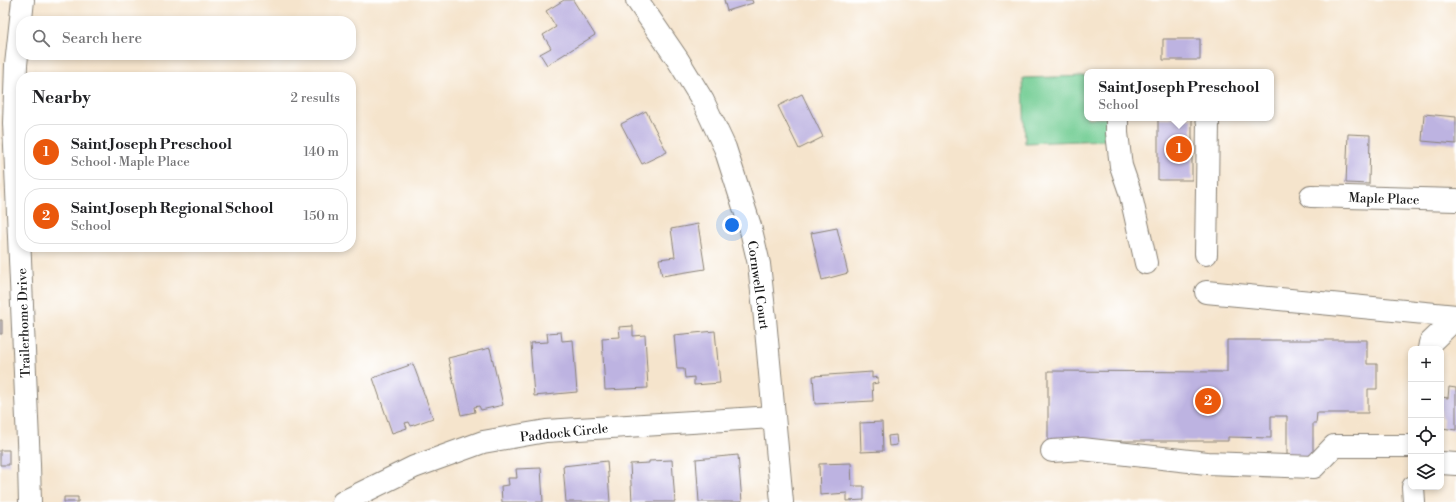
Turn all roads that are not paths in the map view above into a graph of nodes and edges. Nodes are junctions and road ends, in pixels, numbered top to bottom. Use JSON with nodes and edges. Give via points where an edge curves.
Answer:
{"nodes":[{"id":1,"x":23,"y":0,"type":"edge"},
{"id":2,"x":637,"y":0,"type":"edge"},
{"id":3,"x":21,"y":16,"type":"edge"},
{"id":4,"x":17,"y":60,"type":"edge"},
{"id":5,"x":1117,"y":121,"type":"edge"},
{"id":6,"x":1208,"y":121,"type":"edge"},
{"id":7,"x":16,"y":168,"type":"edge"},
{"id":8,"x":1311,"y":196,"type":"dead end"},
{"id":9,"x":1456,"y":200,"type":"edge"},
{"id":10,"x":20,"y":252,"type":"edge"},
{"id":11,"x":1206,"y":254,"type":"dead end"},
{"id":12,"x":1146,"y":263,"type":"dead end"},
{"id":13,"x":1206,"y":292,"type":"dead end"},
{"id":14,"x":1456,"y":317,"type":"edge"},
{"id":15,"x":1430,"y":346,"type":"edge"},
{"id":16,"x":773,"y":417,"type":"junction"},
{"id":17,"x":1408,"y":446,"type":"edge"},
{"id":18,"x":1052,"y":450,"type":"dead end"},
{"id":19,"x":1444,"y":462,"type":"edge"},
{"id":20,"x":1456,"y":464,"type":"edge"},
{"id":21,"x":1413,"y":490,"type":"edge"},
{"id":22,"x":30,"y":502,"type":"edge"},
{"id":23,"x":343,"y":502,"type":"edge"},
{"id":24,"x":782,"y":502,"type":"edge"},
{"id":25,"x":1414,"y":502,"type":"edge"}],
"edges":[{"from":1,"to":3,"type":"street","name":"Trailerhome Drive"},
{"from":2,"to":16,"type":"street","name":"Cornwell Court","via":[[703,101],[725,148],[738,186],[759,264]]},
{"from":4,"to":7,"type":"street","name":"Trailerhome Drive","via":[[14,123]]},
{"from":5,"to":12,"type":"street","via":[[1121,166],[1130,192]]},
{"from":6,"to":11,"type":"street"},
{"from":8,"to":9,"type":"street","name":"Maple Place"},
{"from":10,"to":22,"type":"street","name":"Trailerhome Drive"},
{"from":13,"to":14,"type":"street"},
{"from":14,"to":15,"type":"street"},
{"from":16,"to":23,"type":"street","name":"Paddock Circle","via":[[546,431],[484,442],[414,467]]},
{"from":16,"to":24,"type":"street","name":"Cornwell Court"},
{"from":17,"to":18,"type":"street","via":[[1334,446],[1314,467],[1207,463],[1082,449]]},
{"from":19,"to":20,"type":"street"},
{"from":21,"to":25,"type":"street"}]}
